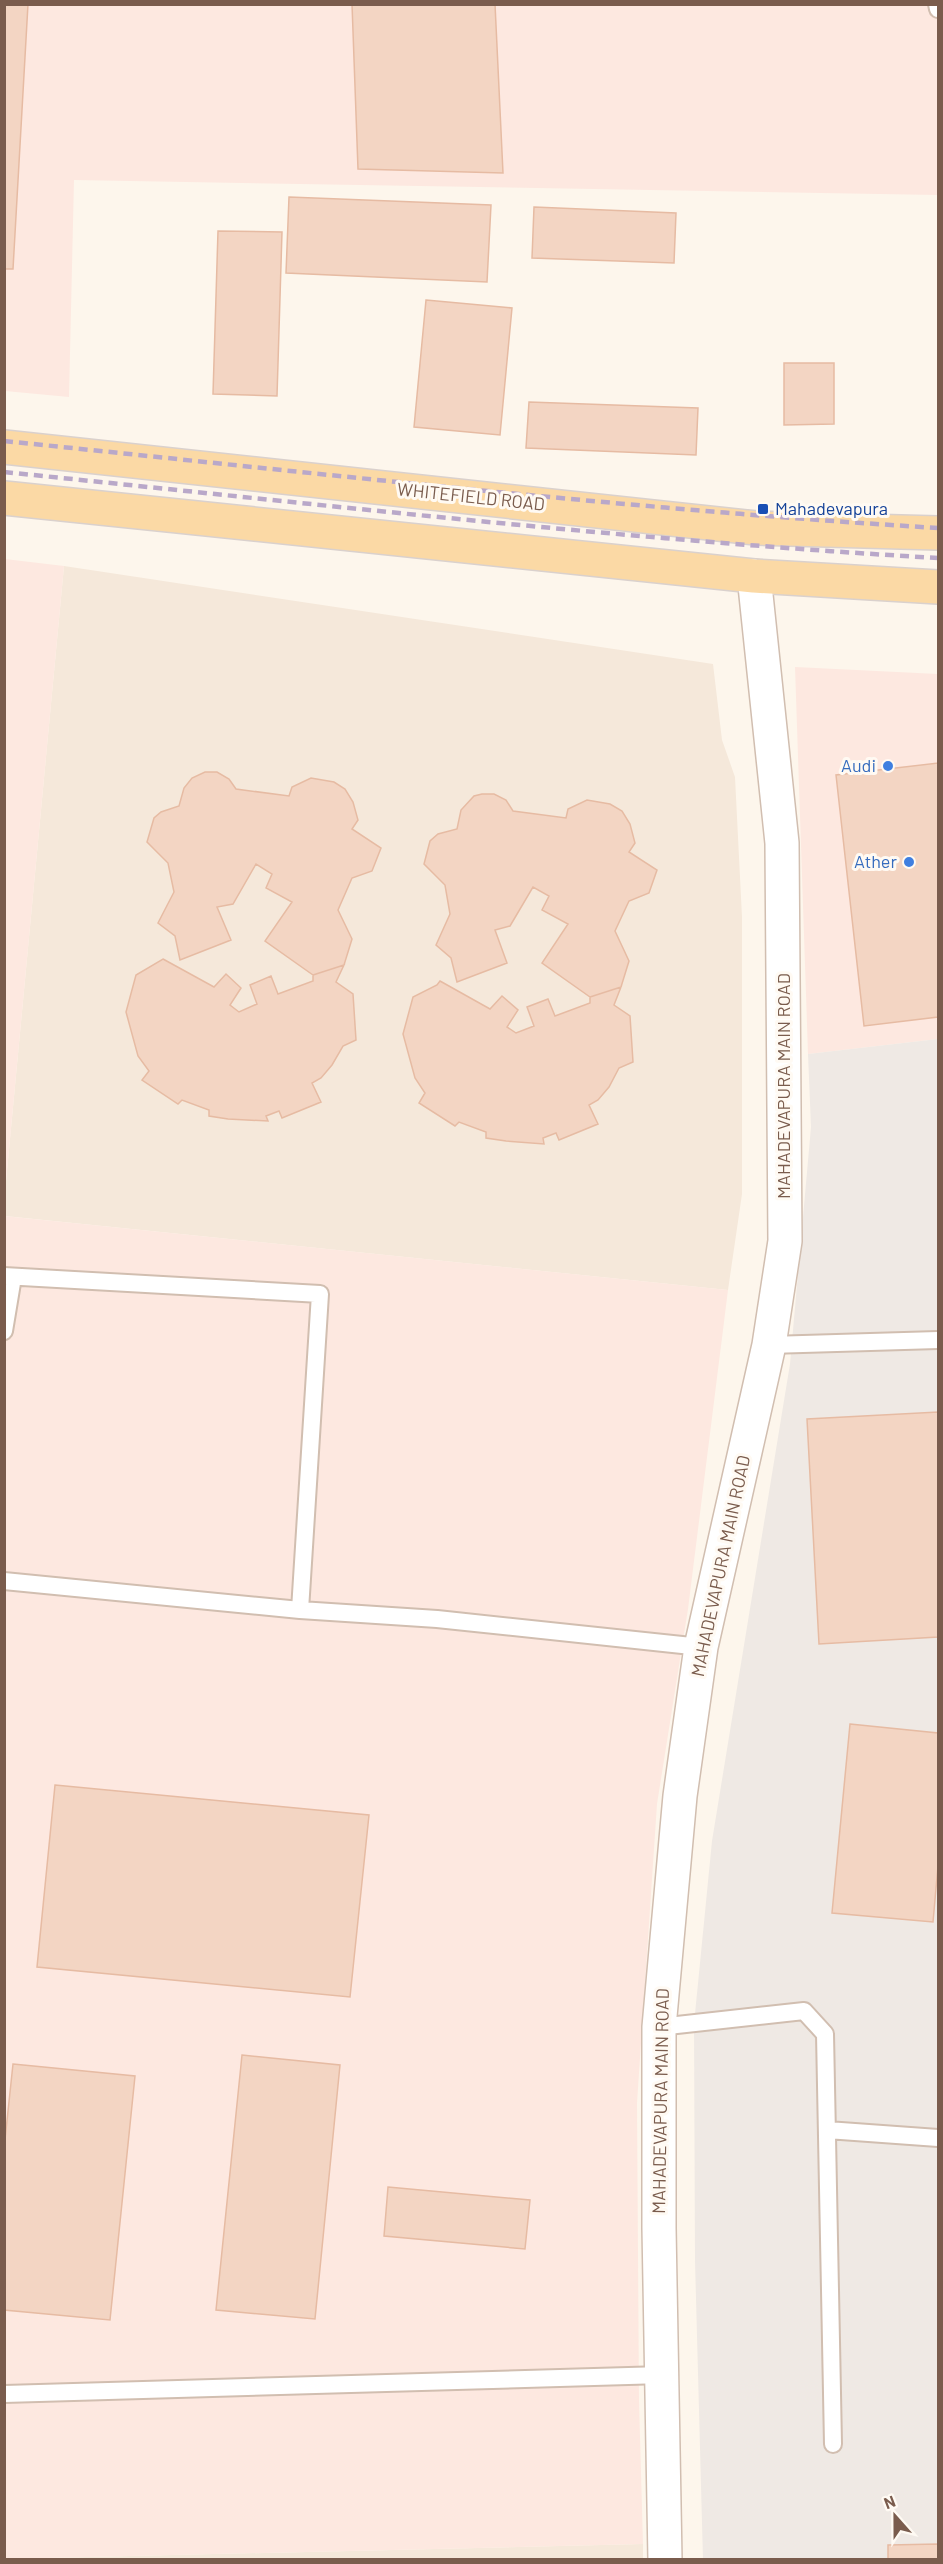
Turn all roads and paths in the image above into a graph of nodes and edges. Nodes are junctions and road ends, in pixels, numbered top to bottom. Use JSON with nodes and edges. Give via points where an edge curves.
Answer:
{"nodes":[{"id":1,"x":937,"y":4,"type":"edge"},
{"id":2,"x":939,"y":9,"type":"edge"},
{"id":3,"x":4,"y":447,"type":"edge"},
{"id":4,"x":4,"y":498,"type":"edge"},
{"id":5,"x":939,"y":533,"type":"edge"},
{"id":6,"x":754,"y":576,"type":"junction"},
{"id":7,"x":939,"y":587,"type":"edge"},
{"id":8,"x":9,"y":1277,"type":"edge"},
{"id":9,"x":4,"y":1331,"type":"edge"},
{"id":10,"x":939,"y":1340,"type":"edge"},
{"id":11,"x":769,"y":1345,"type":"junction"},
{"id":12,"x":4,"y":1581,"type":"edge"},
{"id":13,"x":300,"y":1610,"type":"junction"},
{"id":14,"x":702,"y":1647,"type":"junction"},
{"id":15,"x":659,"y":2027,"type":"junction"},
{"id":16,"x":827,"y":2130,"type":"junction"},
{"id":17,"x":939,"y":2138,"type":"edge"},
{"id":18,"x":663,"y":2375,"type":"junction"},
{"id":19,"x":4,"y":2394,"type":"edge"},
{"id":20,"x":833,"y":2444,"type":"dead end"},
{"id":21,"x":665,"y":2559,"type":"edge"}],
"edges":[{"from":1,"to":2,"type":"lane"},
{"from":3,"to":5,"type":"main road","name":"WHITEFIELD ROAD","via":[[756,528]]},
{"from":4,"to":6,"type":"main road"},
{"from":6,"to":7,"type":"main road"},
{"from":6,"to":11,"type":"street","name":"MAHADEVAPURA MAIN ROAD","via":[[782,843],[785,1241]]},
{"from":8,"to":9,"type":"lane"},
{"from":8,"to":13,"type":"lane","via":[[320,1294]]},
{"from":10,"to":11,"type":"lane"},
{"from":11,"to":14,"type":"street","name":"MAHADEVAPURA MAIN ROAD"},
{"from":12,"to":13,"type":"lane"},
{"from":13,"to":14,"type":"lane","via":[[437,1619]]},
{"from":14,"to":15,"type":"street","name":"MAHADEVAPURA MAIN ROAD","via":[[680,1796]]},
{"from":15,"to":16,"type":"lane","via":[[804,2011],[825,2034]]},
{"from":15,"to":18,"type":"street","name":"MAHADEVAPURA MAIN ROAD"},
{"from":16,"to":17,"type":"lane"},
{"from":16,"to":20,"type":"lane"},
{"from":18,"to":19,"type":"lane"},
{"from":18,"to":21,"type":"street","name":"MAHADEVAPURA MAIN ROAD"}]}
